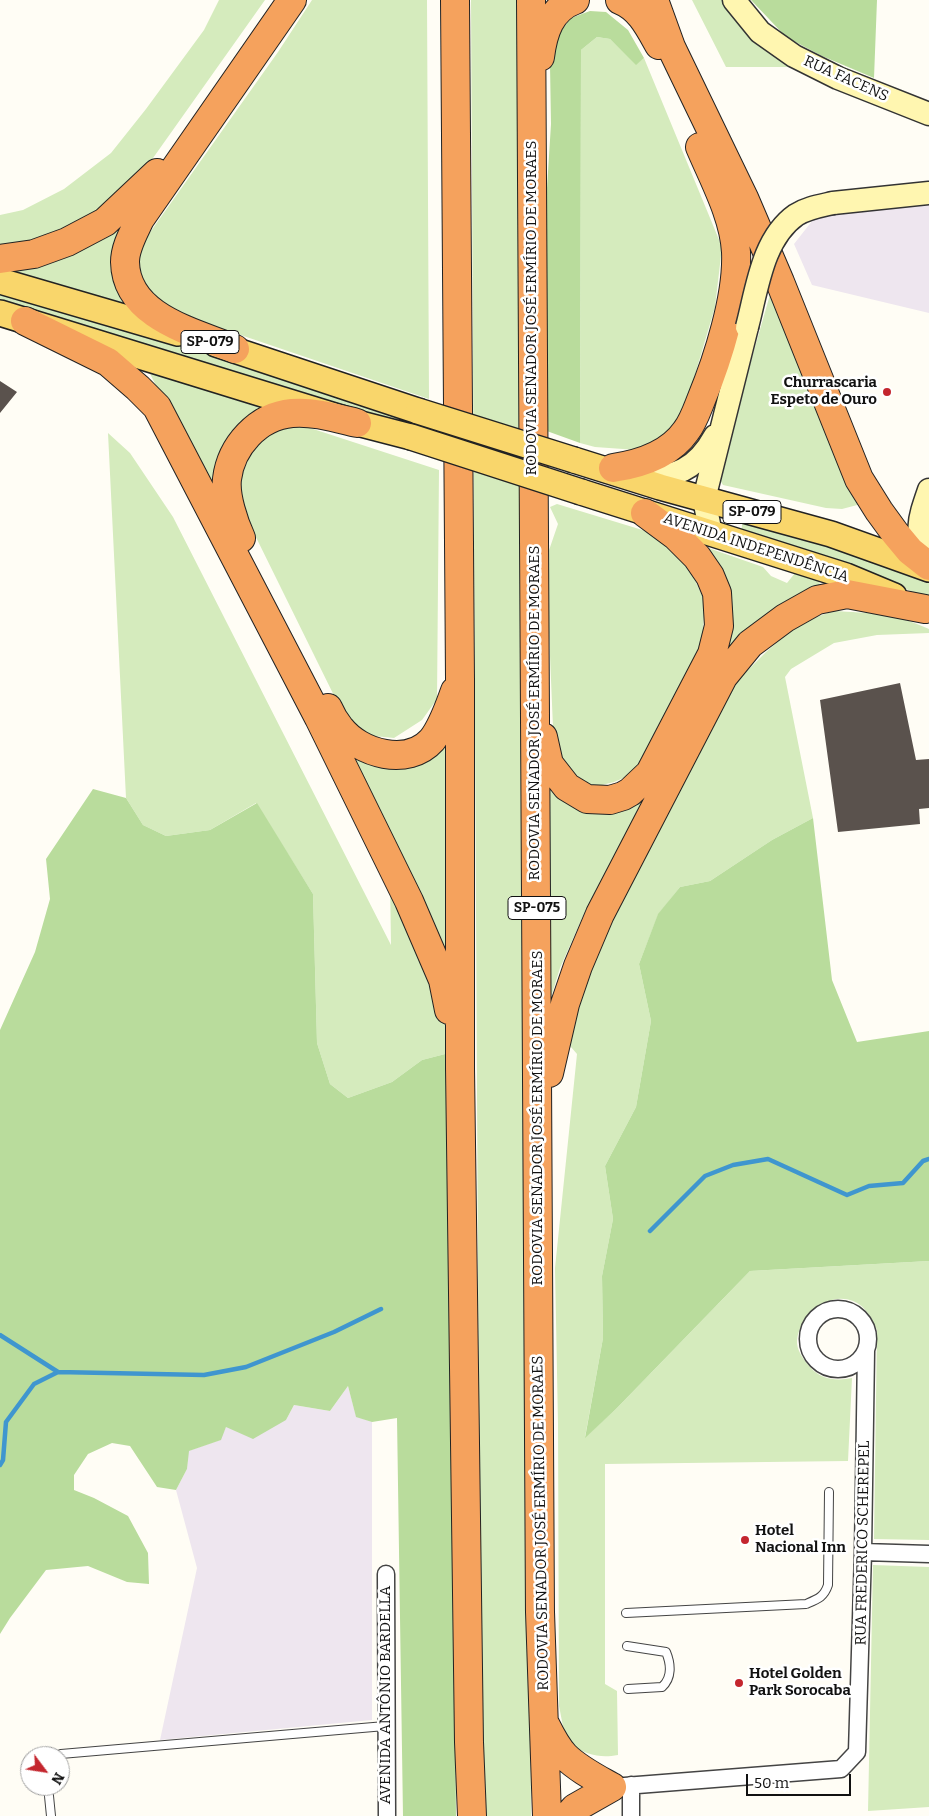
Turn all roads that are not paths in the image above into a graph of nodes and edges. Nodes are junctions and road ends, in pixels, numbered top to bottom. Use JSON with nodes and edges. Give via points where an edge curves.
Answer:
{"nodes":[{"id":1,"x":282,"y":0,"type":"edge"},
{"id":2,"x":292,"y":0,"type":"edge"},
{"id":3,"x":449,"y":0,"type":"edge"},
{"id":4,"x":456,"y":0,"type":"edge"},
{"id":5,"x":531,"y":0,"type":"edge"},
{"id":6,"x":575,"y":0,"type":"edge"},
{"id":7,"x":620,"y":0,"type":"edge"},
{"id":8,"x":654,"y":0,"type":"edge"},
{"id":9,"x":734,"y":0,"type":"edge"},
{"id":10,"x":455,"y":69,"type":"junction"},
{"id":11,"x":926,"y":111,"type":"edge"},
{"id":12,"x":531,"y":136,"type":"junction"},
{"id":13,"x":929,"y":193,"type":"edge"},
{"id":14,"x":0,"y":259,"type":"edge"},
{"id":15,"x":0,"y":281,"type":"edge"},
{"id":16,"x":12,"y":317,"type":"edge"},
{"id":17,"x":234,"y":349,"type":"junction"},
{"id":18,"x":722,"y":422,"type":"junction"},
{"id":19,"x":356,"y":423,"type":"junction"},
{"id":20,"x":577,"y":461,"type":"junction"},
{"id":21,"x":613,"y":468,"type":"junction"},
{"id":22,"x":929,"y":490,"type":"edge"},
{"id":23,"x":704,"y":498,"type":"junction"},
{"id":24,"x":645,"y":513,"type":"junction"},
{"id":25,"x":715,"y":534,"type":"junction"},
{"id":26,"x":929,"y":561,"type":"edge"},
{"id":27,"x":929,"y":568,"type":"edge"},
{"id":28,"x":927,"y":610,"type":"edge"},
{"id":29,"x":460,"y":678,"type":"junction"},
{"id":30,"x":535,"y":705,"type":"junction"},
{"id":31,"x":460,"y":1068,"type":"junction"},
{"id":32,"x":538,"y":1126,"type":"junction"},
{"id":33,"x":866,"y":1351,"type":"dead end"},
{"id":34,"x":829,"y":1492,"type":"dead end"},
{"id":35,"x":863,"y":1552,"type":"junction"},
{"id":36,"x":929,"y":1554,"type":"edge"},
{"id":37,"x":386,"y":1574,"type":"dead end"},
{"id":38,"x":626,"y":1613,"type":"dead end"},
{"id":39,"x":627,"y":1646,"type":"dead end"},
{"id":40,"x":628,"y":1689,"type":"dead end"},
{"id":41,"x":544,"y":1722,"type":"junction"},
{"id":42,"x":386,"y":1726,"type":"junction"},
{"id":43,"x":70,"y":1753,"type":"edge"},
{"id":44,"x":621,"y":1786,"type":"junction"},
{"id":45,"x":49,"y":1796,"type":"edge"},
{"id":46,"x":51,"y":1816,"type":"edge"},
{"id":47,"x":387,"y":1816,"type":"edge"},
{"id":48,"x":472,"y":1816,"type":"edge"},
{"id":49,"x":547,"y":1816,"type":"edge"},
{"id":50,"x":568,"y":1816,"type":"edge"},
{"id":51,"x":631,"y":1816,"type":"edge"}],
"edges":[{"from":1,"to":14,"type":"highway","via":[[210,106],[152,180],[105,222],[67,242],[34,254]]},
{"from":2,"to":17,"type":"highway","via":[[140,219],[125,262],[132,288],[142,304],[154,314]]},
{"from":3,"to":10,"type":"highway"},
{"from":4,"to":10,"type":"highway"},
{"from":5,"to":12,"type":"highway","name":"RODOVIA SENADOR JOSÉ ERMÍRIO DE MORAES","number":"SP-075"},
{"from":6,"to":12,"type":"highway","via":[[561,8],[545,32]]},
{"from":7,"to":21,"type":"highway","via":[[646,21],[662,51],[732,227],[736,252],[729,312],[715,364],[686,432],[668,448],[634,464]]},
{"from":8,"to":27,"type":"highway","via":[[671,48],[744,198],[859,479],[895,533]]},
{"from":9,"to":11,"type":"main road","name":"RUA FACENS","via":[[760,32],[794,56],[838,78]]},
{"from":10,"to":29,"type":"highway"},
{"from":12,"to":30,"type":"highway","name":"RODOVIA SENADOR JOSÉ ERMÍRIO DE MORAES","number":"SP-075"},
{"from":13,"to":18,"type":"main road","bridge":true,"via":[[812,208],[796,215],[781,229],[772,242],[762,272]]},
{"from":15,"to":17,"type":"main road","number":"SP-079"},
{"from":16,"to":19,"type":"main road","number":"SP-079"},
{"from":16,"to":31,"type":"highway","via":[[108,362],[157,407],[319,718],[409,901],[443,980]]},
{"from":17,"to":20,"type":"main road","number":"SP-079","bridge":true},
{"from":18,"to":21,"type":"main road","via":[[705,451],[678,473],[653,477]]},
{"from":18,"to":23,"type":"main road"},
{"from":19,"to":24,"type":"main road","name":"AVENIDA INDEPENDÊNCIA","number":"SP-079","bridge":true,"via":[[411,437]]},
{"from":19,"to":29,"type":"highway","via":[[292,413],[271,418],[250,432],[233,455],[227,480],[237,529],[331,714],[340,729],[355,742],[373,752],[388,755],[416,752],[432,740]]},
{"from":20,"to":21,"type":"main road"},
{"from":20,"to":23,"type":"main road","name":"AVENIDA INDEPENDÊNCIA","number":"SP-079"},
{"from":22,"to":26,"type":"main road","via":[[918,529]]},
{"from":23,"to":25,"type":"main road","via":[[710,530]]},
{"from":23,"to":27,"type":"main road","name":"AVENIDA INDEPENDÊNCIA","number":"SP-079","via":[[831,534]]},
{"from":24,"to":25,"type":"main road","name":"AVENIDA INDEPENDÊNCIA","number":"SP-079"},
{"from":24,"to":30,"type":"highway","via":[[676,536],[710,576],[717,593],[719,626],[704,673],[650,773],[630,792],[610,800],[587,798],[566,787],[549,764]]},
{"from":25,"to":28,"type":"main road","name":"AVENIDA INDEPENDÊNCIA","number":"SP-079","via":[[846,576]]},
{"from":28,"to":32,"type":"highway","via":[[847,594],[817,600],[785,618],[750,644],[723,677],[600,914],[578,966],[552,1053]]},
{"from":29,"to":31,"type":"highway"},
{"from":30,"to":32,"type":"highway","name":"RODOVIA SENADOR JOSÉ ERMÍRIO DE MORAES","number":"SP-075"},
{"from":31,"to":48,"type":"highway"},
{"from":32,"to":41,"type":"highway","name":"RODOVIA SENADOR JOSÉ ERMÍRIO DE MORAES","number":"SP-075","via":[[540,1612]]},
{"from":33,"to":35,"type":"street","name":"RUA FREDERICO SCHEREPEL"},
{"from":34,"to":38,"type":"lane","via":[[828,1584],[825,1594],[818,1599],[806,1604]]},
{"from":35,"to":36,"type":"street"},
{"from":35,"to":44,"type":"street","name":"RUA FREDERICO SCHEREPEL","via":[[857,1752],[841,1769]]},
{"from":37,"to":42,"type":"street","name":"AVENIDA ANTÔNIO BARDELLA"},
{"from":39,"to":40,"type":"lane","via":[[666,1652],[670,1660],[667,1682],[662,1687]]},
{"from":41,"to":44,"type":"highway","via":[[566,1756],[584,1770]]},
{"from":41,"to":49,"type":"highway","name":"RODOVIA SENADOR JOSÉ ERMÍRIO DE MORAES","number":"SP-075"},
{"from":42,"to":43,"type":"lane"},
{"from":42,"to":47,"type":"street","name":"AVENIDA ANTÔNIO BARDELLA"},
{"from":44,"to":50,"type":"highway","via":[[597,1794]]},
{"from":44,"to":51,"type":"street"},
{"from":45,"to":46,"type":"lane"}]}
